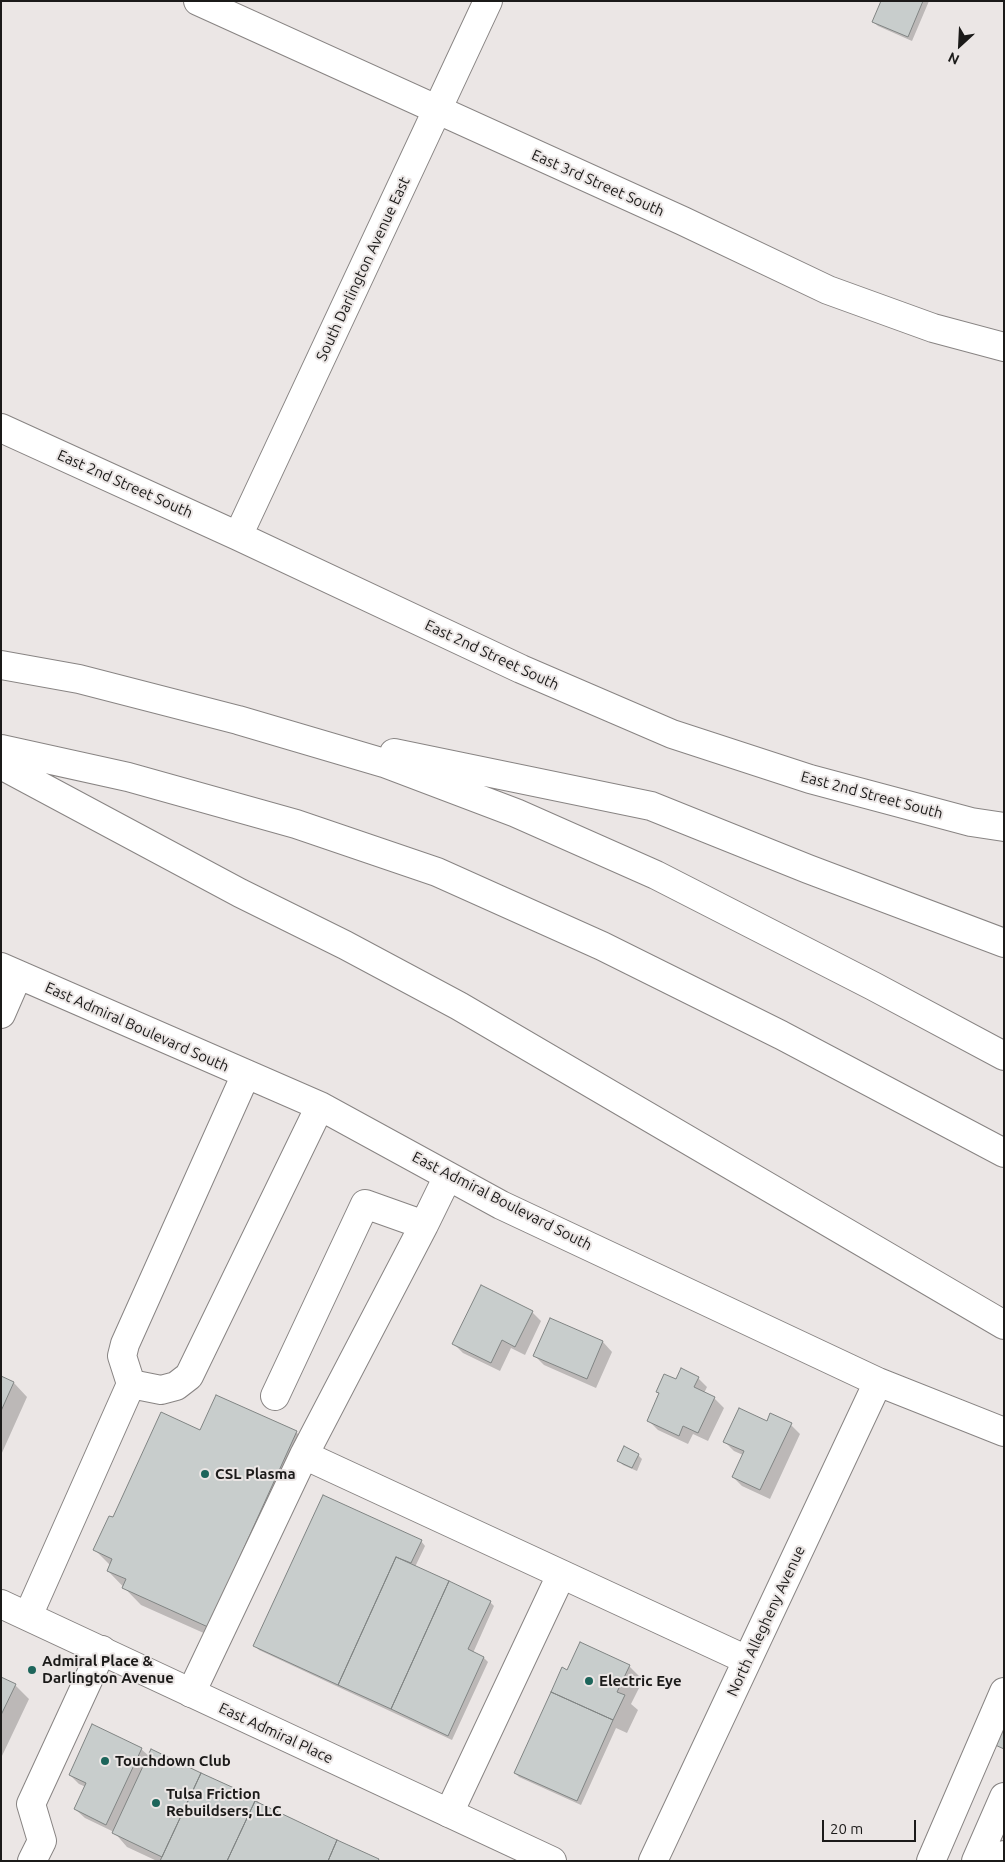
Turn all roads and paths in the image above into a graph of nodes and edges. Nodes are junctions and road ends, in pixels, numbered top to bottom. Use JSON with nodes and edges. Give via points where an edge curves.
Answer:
{"nodes":[{"id":1,"x":198,"y":1,"type":"edge"},
{"id":2,"x":488,"y":1,"type":"edge"},
{"id":3,"x":438,"y":109,"type":"junction"},
{"id":4,"x":1004,"y":347,"type":"edge"},
{"id":5,"x":1,"y":428,"type":"edge"},
{"id":6,"x":238,"y":536,"type":"junction"},
{"id":7,"x":1,"y":665,"type":"edge"},
{"id":8,"x":238,"y":720,"type":"junction"},
{"id":9,"x":1,"y":749,"type":"edge"},
{"id":10,"x":1,"y":765,"type":"edge"},
{"id":11,"x":1004,"y":828,"type":"edge"},
{"id":12,"x":1004,"y":943,"type":"edge"},
{"id":13,"x":10,"y":971,"type":"edge"},
{"id":14,"x":1,"y":1014,"type":"edge"},
{"id":15,"x":1004,"y":1056,"type":"edge"},
{"id":16,"x":246,"y":1074,"type":"junction"},
{"id":17,"x":320,"y":1106,"type":"junction"},
{"id":18,"x":1004,"y":1153,"type":"edge"},
{"id":19,"x":448,"y":1176,"type":"junction"},
{"id":20,"x":424,"y":1226,"type":"junction"},
{"id":21,"x":1004,"y":1325,"type":"edge"},
{"id":22,"x":878,"y":1382,"type":"junction"},
{"id":23,"x":131,"y":1384,"type":"junction"},
{"id":24,"x":274,"y":1396,"type":"dead end"},
{"id":25,"x":1004,"y":1432,"type":"edge"},
{"id":26,"x":304,"y":1455,"type":"junction"},
{"id":27,"x":561,"y":1575,"type":"junction"},
{"id":28,"x":1,"y":1604,"type":"edge"},
{"id":29,"x":28,"y":1616,"type":"junction"},
{"id":30,"x":102,"y":1650,"type":"junction"},
{"id":31,"x":748,"y":1660,"type":"junction"},
{"id":32,"x":1004,"y":1692,"type":"edge"},
{"id":33,"x":191,"y":1693,"type":"junction"},
{"id":34,"x":1004,"y":1797,"type":"edge"},
{"id":35,"x":449,"y":1813,"type":"junction"},
{"id":36,"x":1004,"y":1855,"type":"edge"},
{"id":37,"x":32,"y":1861,"type":"edge"},
{"id":38,"x":552,"y":1861,"type":"edge"},
{"id":39,"x":654,"y":1861,"type":"edge"},
{"id":40,"x":931,"y":1861,"type":"edge"},
{"id":41,"x":976,"y":1861,"type":"edge"},
{"id":42,"x":1001,"y":1861,"type":"edge"}],
"edges":[{"from":1,"to":3,"type":"main road","name":"East 3rd Street South"},
{"from":2,"to":3,"type":"main road","name":"South Darlington Avenue East"},
{"from":3,"to":4,"type":"main road","name":"East 3rd Street South","via":[[828,290],[933,328]]},
{"from":3,"to":6,"type":"main road","name":"South Darlington Avenue East"},
{"from":5,"to":6,"type":"main road","name":"East 2nd Street South"},
{"from":6,"to":11,"type":"main road","name":"East 2nd Street South","via":[[521,669],[672,734],[810,779]]},
{"from":7,"to":8,"type":"main road","via":[[79,679]]},
{"from":8,"to":12,"type":"main road","via":[[651,806]]},
{"from":8,"to":15,"type":"main road","via":[[384,764],[516,813],[639,867]]},
{"from":9,"to":18,"type":"main road","via":[[128,777],[296,824],[437,872],[602,946],[781,1035]]},
{"from":10,"to":21,"type":"main road","via":[[459,1006]]},
{"from":13,"to":14,"type":"main road"},
{"from":13,"to":16,"type":"main road","name":"East Admiral Boulevard South"},
{"from":16,"to":17,"type":"main road","name":"East Admiral Boulevard South"},
{"from":16,"to":23,"type":"main road","via":[[125,1344],[122,1356]]},
{"from":17,"to":19,"type":"main road","name":"East Admiral Boulevard South"},
{"from":17,"to":23,"type":"main road","via":[[189,1376],[176,1386],[161,1390]]},
{"from":19,"to":20,"type":"main road"},
{"from":19,"to":22,"type":"main road","name":"East Admiral Boulevard South","via":[[501,1205]]},
{"from":20,"to":24,"type":"main road","via":[[364,1204]]},
{"from":20,"to":26,"type":"main road"},
{"from":22,"to":25,"type":"main road","name":"East Admiral Boulevard South"},
{"from":22,"to":31,"type":"main road","name":"North Allegheny Avenue"},
{"from":23,"to":29,"type":"main road"},
{"from":26,"to":27,"type":"main road"},
{"from":26,"to":33,"type":"main road"},
{"from":27,"to":31,"type":"main road"},
{"from":27,"to":35,"type":"main road"},
{"from":28,"to":29,"type":"main road","name":"East Admiral Place"},
{"from":29,"to":30,"type":"main road","name":"East Admiral Place"},
{"from":30,"to":33,"type":"main road","name":"East Admiral Place"},
{"from":30,"to":37,"type":"main road","via":[[31,1804],[42,1841]]},
{"from":31,"to":39,"type":"main road","name":"North Allegheny Avenue"},
{"from":32,"to":40,"type":"main road"},
{"from":33,"to":35,"type":"main road","name":"East Admiral Place"},
{"from":34,"to":41,"type":"main road"},
{"from":35,"to":38,"type":"main road","name":"East Admiral Place"},
{"from":36,"to":42,"type":"main road"}]}
